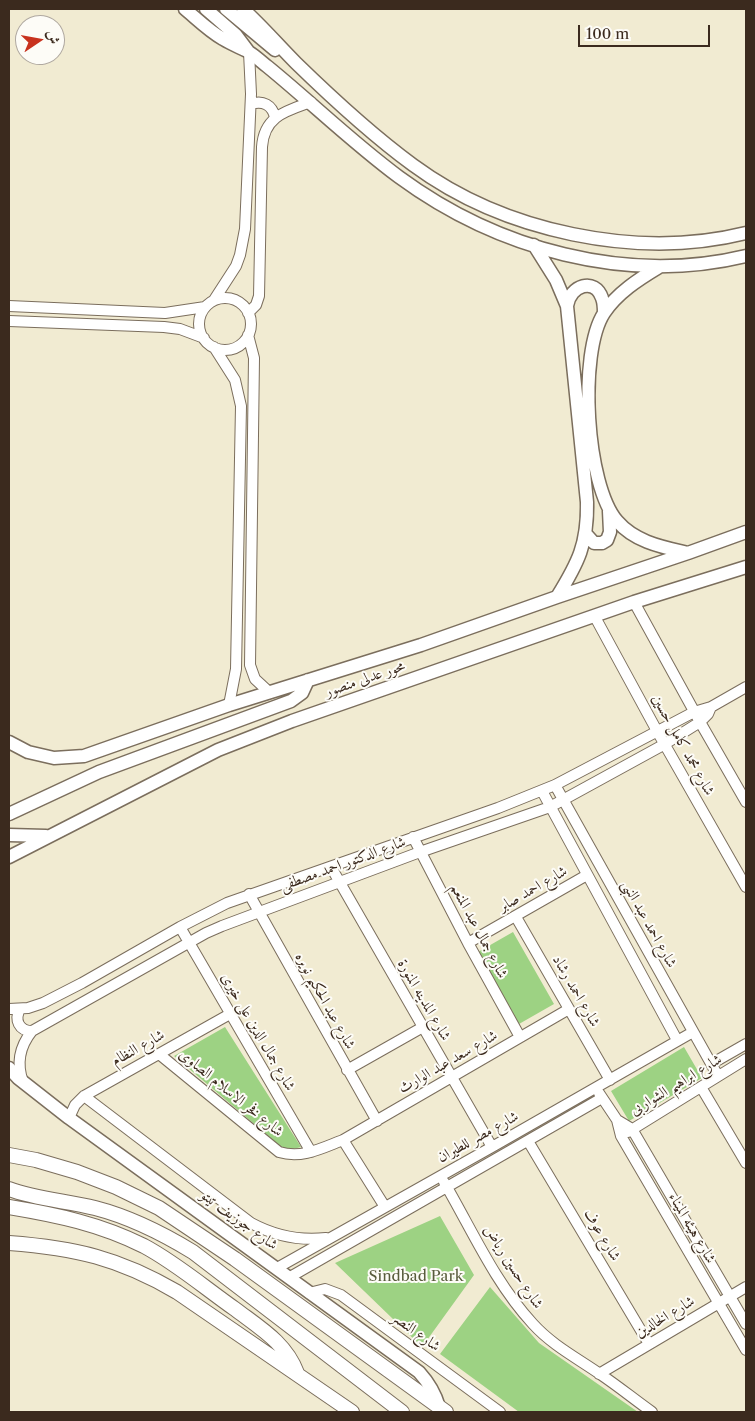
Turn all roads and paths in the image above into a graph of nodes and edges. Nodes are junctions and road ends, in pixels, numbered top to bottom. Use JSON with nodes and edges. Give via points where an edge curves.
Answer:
{"nodes":[{"id":1,"x":185,"y":9,"type":"edge"},
{"id":2,"x":206,"y":9,"type":"edge"},
{"id":3,"x":226,"y":9,"type":"edge"},
{"id":4,"x":243,"y":9,"type":"edge"},
{"id":5,"x":249,"y":52,"type":"junction"},
{"id":6,"x":295,"y":61,"type":"junction"},
{"id":7,"x":311,"y":102,"type":"junction"},
{"id":8,"x":250,"y":104,"type":"junction"},
{"id":9,"x":275,"y":117,"type":"junction"},
{"id":10,"x":746,"y":233,"type":"edge"},
{"id":11,"x":534,"y":246,"type":"junction"},
{"id":12,"x":746,"y":256,"type":"edge"},
{"id":13,"x":660,"y":267,"type":"junction"},
{"id":14,"x":214,"y":300,"type":"junction"},
{"id":15,"x":9,"y":306,"type":"edge"},
{"id":16,"x":567,"y":306,"type":"junction"},
{"id":17,"x":205,"y":308,"type":"junction"},
{"id":18,"x":248,"y":313,"type":"junction"},
{"id":19,"x":604,"y":314,"type":"junction"},
{"id":20,"x":9,"y":321,"type":"edge"},
{"id":21,"x":248,"y":336,"type":"junction"},
{"id":22,"x":204,"y":338,"type":"junction"},
{"id":23,"x":214,"y":347,"type":"junction"},
{"id":24,"x":609,"y":511,"type":"junction"},
{"id":25,"x":746,"y":532,"type":"edge"},
{"id":26,"x":585,"y":533,"type":"junction"},
{"id":27,"x":688,"y":554,"type":"junction"},
{"id":28,"x":746,"y":567,"type":"edge"},
{"id":29,"x":557,"y":597,"type":"junction"},
{"id":30,"x":634,"y":602,"type":"junction"},
{"id":31,"x":596,"y":616,"type":"junction"},
{"id":32,"x":252,"y":675,"type":"junction"},
{"id":33,"x":236,"y":677,"type":"junction"},
{"id":34,"x":308,"y":680,"type":"junction"},
{"id":35,"x":746,"y":687,"type":"edge"},
{"id":36,"x":269,"y":692,"type":"junction"},
{"id":37,"x":229,"y":705,"type":"junction"},
{"id":38,"x":712,"y":707,"type":"junction"},
{"id":39,"x":694,"y":712,"type":"junction"},
{"id":40,"x":700,"y":722,"type":"junction"},
{"id":41,"x":657,"y":731,"type":"junction"},
{"id":42,"x":9,"y":742,"type":"edge"},
{"id":43,"x":665,"y":744,"type":"junction"},
{"id":44,"x":28,"y":752,"type":"junction"},
{"id":45,"x":9,"y":755,"type":"edge"},
{"id":46,"x":742,"y":784,"type":"edge"},
{"id":47,"x":555,"y":785,"type":"junction"},
{"id":48,"x":542,"y":791,"type":"junction"},
{"id":49,"x":563,"y":801,"type":"junction"},
{"id":50,"x":746,"y":802,"type":"edge"},
{"id":51,"x":550,"y":807,"type":"junction"},
{"id":52,"x":10,"y":813,"type":"edge"},
{"id":53,"x":9,"y":835,"type":"edge"},
{"id":54,"x":49,"y":836,"type":"junction"},
{"id":55,"x":413,"y":837,"type":"junction"},
{"id":56,"x":420,"y":852,"type":"junction"},
{"id":57,"x":9,"y":857,"type":"edge"},
{"id":58,"x":331,"y":867,"type":"junction"},
{"id":59,"x":587,"y":875,"type":"junction"},
{"id":60,"x":340,"y":883,"type":"junction"},
{"id":61,"x":746,"y":887,"type":"edge"},
{"id":62,"x":249,"y":894,"type":"junction"},
{"id":63,"x":258,"y":911,"type":"junction"},
{"id":64,"x":516,"y":917,"type":"junction"},
{"id":65,"x":180,"y":927,"type":"junction"},
{"id":66,"x":189,"y":943,"type":"junction"},
{"id":67,"x":468,"y":943,"type":"junction"},
{"id":68,"x":9,"y":1008,"type":"edge"},
{"id":69,"x":20,"y":1009,"type":"junction"},
{"id":70,"x":568,"y":1009,"type":"junction"},
{"id":71,"x":230,"y":1014,"type":"junction"},
{"id":72,"x":423,"y":1027,"type":"junction"},
{"id":73,"x":32,"y":1031,"type":"junction"},
{"id":74,"x":693,"y":1032,"type":"junction"},
{"id":75,"x":520,"y":1038,"type":"junction"},
{"id":76,"x":677,"y":1040,"type":"junction"},
{"id":77,"x":746,"y":1044,"type":"edge"},
{"id":78,"x":159,"y":1054,"type":"junction"},
{"id":79,"x":746,"y":1059,"type":"edge"},
{"id":80,"x":711,"y":1064,"type":"junction"},
{"id":81,"x":9,"y":1068,"type":"edge"},
{"id":82,"x":347,"y":1070,"type":"junction"},
{"id":83,"x":718,"y":1076,"type":"junction"},
{"id":84,"x":452,"y":1078,"type":"junction"},
{"id":85,"x":610,"y":1080,"type":"junction"},
{"id":86,"x":23,"y":1082,"type":"junction"},
{"id":87,"x":701,"y":1087,"type":"junction"},
{"id":88,"x":596,"y":1088,"type":"junction"},
{"id":89,"x":84,"y":1096,"type":"junction"},
{"id":90,"x":602,"y":1098,"type":"junction"},
{"id":91,"x":69,"y":1118,"type":"junction"},
{"id":92,"x":617,"y":1120,"type":"junction"},
{"id":93,"x":376,"y":1121,"type":"junction"},
{"id":94,"x":632,"y":1129,"type":"junction"},
{"id":95,"x":621,"y":1136,"type":"junction"},
{"id":96,"x":343,"y":1140,"type":"junction"},
{"id":97,"x":528,"y":1141,"type":"junction"},
{"id":98,"x":492,"y":1147,"type":"junction"},
{"id":99,"x":311,"y":1152,"type":"junction"},
{"id":100,"x":9,"y":1155,"type":"edge"},
{"id":101,"x":745,"y":1157,"type":"edge"},
{"id":102,"x":440,"y":1175,"type":"junction"},
{"id":103,"x":446,"y":1186,"type":"junction"},
{"id":104,"x":11,"y":1190,"type":"edge"},
{"id":105,"x":9,"y":1206,"type":"edge"},
{"id":106,"x":385,"y":1207,"type":"junction"},
{"id":107,"x":330,"y":1238,"type":"junction"},
{"id":108,"x":9,"y":1243,"type":"edge"},
{"id":109,"x":276,"y":1268,"type":"junction"},
{"id":110,"x":290,"y":1277,"type":"junction"},
{"id":111,"x":746,"y":1287,"type":"edge"},
{"id":112,"x":309,"y":1292,"type":"junction"},
{"id":113,"x":730,"y":1296,"type":"junction"},
{"id":114,"x":719,"y":1302,"type":"junction"},
{"id":115,"x":746,"y":1324,"type":"edge"},
{"id":116,"x":649,"y":1344,"type":"junction"},
{"id":117,"x":746,"y":1350,"type":"edge"},
{"id":118,"x":298,"y":1374,"type":"junction"},
{"id":119,"x":599,"y":1374,"type":"junction"},
{"id":120,"x":443,"y":1410,"type":"edge"},
{"id":121,"x":352,"y":1412,"type":"edge"},
{"id":122,"x":402,"y":1412,"type":"edge"},
{"id":123,"x":500,"y":1412,"type":"edge"},
{"id":124,"x":652,"y":1412,"type":"edge"}],
"edges":[{"from":1,"to":5,"type":"main road","via":[[213,32]]},
{"from":2,"to":5,"type":"main road","via":[[236,35]]},
{"from":3,"to":6,"type":"main road","via":[[270,46]]},
{"from":4,"to":6,"type":"main road"},
{"from":5,"to":7,"type":"main road"},
{"from":5,"to":8,"type":"street"},
{"from":6,"to":10,"type":"main road","via":[[344,108],[415,166],[476,202],[524,221],[576,235],[631,242],[685,242]]},
{"from":7,"to":9,"type":"street"},
{"from":7,"to":11,"type":"main road","via":[[419,191],[481,225]]},
{"from":8,"to":9,"type":"street","via":[[266,104]]},
{"from":8,"to":14,"type":"street","via":[[243,241],[236,266]]},
{"from":9,"to":18,"type":"street","via":[[262,142],[259,296]]},
{"from":11,"to":13,"type":"main road","via":[[605,263]]},
{"from":11,"to":16,"type":"main road","via":[[556,280]]},
{"from":12,"to":13,"type":"main road"},
{"from":13,"to":19,"type":"main road","via":[[624,292]]},
{"from":14,"to":17,"type":"street"},
{"from":14,"to":18,"type":"street","via":[[226,298],[237,301]]},
{"from":15,"to":17,"type":"street","via":[[165,313]]},
{"from":16,"to":19,"type":"main road","via":[[568,299],[577,288],[591,287],[602,296]]},
{"from":16,"to":26,"type":"main road","via":[[587,502]]},
{"from":17,"to":22,"type":"street","via":[[200,322]]},
{"from":18,"to":21,"type":"street","via":[[251,324]]},
{"from":19,"to":24,"type":"main road","via":[[592,351],[588,409],[598,475]]},
{"from":20,"to":22,"type":"street","via":[[164,327]]},
{"from":21,"to":23,"type":"street","via":[[236,348]]},
{"from":21,"to":32,"type":"street","via":[[254,358]]},
{"from":22,"to":23,"type":"street"},
{"from":23,"to":33,"type":"street","via":[[235,380],[241,406]]},
{"from":24,"to":26,"type":"main road","via":[[607,540],[594,543]]},
{"from":24,"to":27,"type":"main road","via":[[625,529],[642,540]]},
{"from":25,"to":27,"type":"main road","name":"محور عدلى منصور"},
{"from":26,"to":29,"type":"main road","via":[[578,560]]},
{"from":27,"to":29,"type":"main road","name":"محور عدلى منصور"},
{"from":28,"to":30,"type":"main road","name":"محور عدلى منصور"},
{"from":29,"to":34,"type":"main road","name":"محور عدلى منصور","via":[[421,645]]},
{"from":30,"to":31,"type":"main road","name":"محور عدلى منصور"},
{"from":30,"to":39,"type":"street","name":"شارع محمد كامل حسين"},
{"from":31,"to":41,"type":"street","name":"شارع محمد كامل حسين"},
{"from":31,"to":54,"type":"main road","name":"محور عدلى منصور","via":[[244,739],[188,764]]},
{"from":32,"to":33,"type":"street","via":[[246,679]]},
{"from":32,"to":36,"type":"street"},
{"from":33,"to":37,"type":"street"},
{"from":34,"to":36,"type":"main road","name":"محور عدلى منصور"},
{"from":34,"to":52,"type":"main road","via":[[302,693],[291,701],[99,772]]},
{"from":35,"to":38,"type":"street","name":"شارع الدكتور احمد مصطفى"},
{"from":36,"to":37,"type":"main road","name":"محور عدلى منصور"},
{"from":37,"to":44,"type":"main road","name":"محور عدلى منصور","via":[[84,756],[54,758]]},
{"from":38,"to":39,"type":"street","name":"شارع الدكتور احمد مصطفى"},
{"from":38,"to":40,"type":"street","name":"شارع الدكتور احمد مصطفى"},
{"from":39,"to":40,"type":"street","name":"شارع محمد كامل حسين"},
{"from":39,"to":41,"type":"street","name":"شارع الدكتور احمد مصطفى"},
{"from":40,"to":43,"type":"street","name":"شارع الدكتور احمد مصطفى"},
{"from":40,"to":46,"type":"street","name":"شارع محمد كامل حسين"},
{"from":41,"to":43,"type":"street","name":"شارع محمد كامل حسين"},
{"from":41,"to":47,"type":"street","name":"شارع الدكتور احمد مصطفى"},
{"from":42,"to":44,"type":"main road","name":"محور عدلى منصور"},
{"from":43,"to":49,"type":"street","name":"شارع الدكتور احمد مصطفى"},
{"from":43,"to":61,"type":"street","name":"شارع محمد كامل حسين"},
{"from":44,"to":45,"type":"main road"},
{"from":46,"to":50,"type":"street","name":"شارع محمد كامل حسين"},
{"from":47,"to":48,"type":"street","name":"شارع الدكتور احمد مصطفى"},
{"from":47,"to":49,"type":"street","name":"شارع احمد عبد النبى"},
{"from":48,"to":51,"type":"street","name":"شارع احمد عبد النبى"},
{"from":48,"to":55,"type":"street","name":"شارع الدكتور احمد مصطفى"},
{"from":49,"to":51,"type":"street","name":"شارع الدكتور احمد مصطفى"},
{"from":49,"to":74,"type":"street","name":"شارع احمد عبد النبى"},
{"from":51,"to":56,"type":"street","name":"شارع الدكتور احمد مصطفى"},
{"from":51,"to":59,"type":"street","name":"شارع احمد عبد النبى"},
{"from":53,"to":54,"type":"main road"},
{"from":54,"to":57,"type":"main road","name":"محور عدلى منصور"},
{"from":55,"to":56,"type":"street","name":"شارع جمال عبد المنعم"},
{"from":55,"to":58,"type":"street","name":"شارع الدكتور احمد مصطفى"},
{"from":56,"to":60,"type":"street","name":"شارع الدكتور احمد مصطفى"},
{"from":56,"to":67,"type":"street","name":"شارع جمال عبد المنعم"},
{"from":58,"to":60,"type":"street","name":"شارع المدينه المنورة"},
{"from":58,"to":62,"type":"street","name":"شارع الدكتور احمد مصطفى"},
{"from":59,"to":64,"type":"street","name":"شارع احمد صابر"},
{"from":59,"to":76,"type":"street","name":"شارع احمد عبد النبى"},
{"from":60,"to":63,"type":"street","name":"شارع الدكتور احمد مصطفى"},
{"from":60,"to":72,"type":"street","name":"شارع المدينه المنورة"},
{"from":62,"to":63,"type":"street","name":"شارع عبد الحكيم نويره"},
{"from":62,"to":65,"type":"street","name":"شارع الدكتور احمد مصطفى"},
{"from":63,"to":66,"type":"street","name":"شارع الدكتور احمد مصطفى"},
{"from":63,"to":82,"type":"street","name":"شارع عبد الحكيم نويره"},
{"from":64,"to":67,"type":"street","name":"شارع احمد صابر"},
{"from":64,"to":70,"type":"street","name":"شارع احمد رشاد"},
{"from":65,"to":66,"type":"street","name":"شارع جمال الدين على خيرى"},
{"from":65,"to":69,"type":"street","name":"شارع الدكتور احمد مصطفى","via":[[82,983],[42,1003]]},
{"from":66,"to":71,"type":"street","name":"شارع جمال الدين على خيرى"},
{"from":66,"to":73,"type":"street","name":"شارع الدكتور احمد مصطفى"},
{"from":67,"to":75,"type":"street","name":"شارع جمال عبد المنعم"},
{"from":68,"to":69,"type":"street","name":"شارع الدكتور احمد مصطفى"},
{"from":69,"to":73,"type":"street","via":[[17,1016],[19,1024],[24,1030]]},
{"from":70,"to":75,"type":"street","name":"شارع سعد عبد الوارث"},
{"from":70,"to":85,"type":"street","name":"شارع احمد رشاد"},
{"from":71,"to":78,"type":"street","name":"شارع النظام"},
{"from":71,"to":99,"type":"street","name":"شارع جمال الدين على خيرى"},
{"from":72,"to":82,"type":"street"},
{"from":72,"to":84,"type":"street","name":"شارع المدينه المنورة"},
{"from":73,"to":86,"type":"street","via":[[20,1056]]},
{"from":74,"to":76,"type":"street","name":"شارع مصر للطيران"},
{"from":74,"to":80,"type":"street","name":"شارع احمد عبد النبى"},
{"from":75,"to":84,"type":"street","name":"شارع سعد عبد الوارث"},
{"from":76,"to":85,"type":"street","name":"شارع مصر للطيران"},
{"from":77,"to":80,"type":"street","name":"شارع ابراهيم الشواربى"},
{"from":78,"to":89,"type":"street","name":"شارع النظام"},
{"from":78,"to":99,"type":"street","name":"شارع فخر الاسلام الصاوى","via":[[280,1152],[290,1155]]},
{"from":79,"to":83,"type":"street","name":"شارع ابراهيم الشواربى"},
{"from":80,"to":83,"type":"street","name":"شارع احمد عبد النبى"},
{"from":81,"to":86,"type":"main road","name":"شارع جوزيف تيتو"},
{"from":82,"to":93,"type":"street","name":"شارع عبد الحكيم نويره"},
{"from":83,"to":87,"type":"street","name":"شارع ابراهيم الشواربى"},
{"from":84,"to":93,"type":"street","name":"شارع سعد عبد الوارث"},
{"from":84,"to":98,"type":"street","name":"شارع المدينه المنورة"},
{"from":85,"to":88,"type":"street","name":"شارع مصر للطيران"},
{"from":86,"to":91,"type":"main road","name":"شارع جوزيف تيتو"},
{"from":87,"to":94,"type":"street","name":"شارع ابراهيم الشواربى"},
{"from":87,"to":101,"type":"street"},
{"from":88,"to":90,"type":"street","name":"شارع هيئه الميناء"},
{"from":88,"to":98,"type":"street","name":"شارع مصر للطيران"},
{"from":89,"to":91,"type":"street","name":"شارع النظام"},
{"from":89,"to":107,"type":"street","via":[[251,1223],[272,1233],[294,1238]]},
{"from":90,"to":92,"type":"street","name":"شارع هيئه الميناء"},
{"from":90,"to":97,"type":"street","name":"شارع مصر للطيران"},
{"from":91,"to":109,"type":"main road","name":"شارع جوزيف تيتو"},
{"from":92,"to":94,"type":"street","name":"شارع هيئه الميناء"},
{"from":92,"to":95,"type":"street","name":"شارع هيئه الميناء"},
{"from":93,"to":96,"type":"street","name":"شارع سعد عبد الوارث"},
{"from":94,"to":95,"type":"street","name":"شارع ابراهيم الشواربى"},
{"from":94,"to":113,"type":"street","name":"شارع هيئه الميناء"},
{"from":95,"to":114,"type":"street","name":"شارع هيئه الميناء"},
{"from":96,"to":99,"type":"street","name":"شارع فخر الاسلام الصاوى"},
{"from":96,"to":106,"type":"street"},
{"from":97,"to":103,"type":"street","name":"شارع مصر للطيران"},
{"from":97,"to":116,"type":"street","name":"شارع عوف"},
{"from":98,"to":102,"type":"street","name":"شارع مصر للطيران"},
{"from":100,"to":120,"type":"highway","name":"شارع جوزيف تيتو","via":[[78,1172],[160,1208]]},
{"from":102,"to":103,"type":"street","name":"شارع حسين رياض"},
{"from":102,"to":106,"type":"street","name":"شارع مصر للطيران"},
{"from":103,"to":110,"type":"street","name":"شارع مصر للطيران"},
{"from":103,"to":119,"type":"street","name":"شارع حسين رياض","via":[[489,1263],[533,1325]]},
{"from":104,"to":122,"type":"highway","via":[[94,1208],[146,1226],[178,1242]]},
{"from":105,"to":118,"type":"highway","via":[[71,1218],[144,1247],[271,1336],[290,1357]]},
{"from":106,"to":107,"type":"street","name":"شارع مصر للطيران"},
{"from":107,"to":109,"type":"street","name":"شارع مصر للطيران"},
{"from":108,"to":118,"type":"highway","via":[[47,1246],[97,1256],[146,1275],[177,1292]]},
{"from":109,"to":110,"type":"main road","name":"شارع جوزيف تيتو"},
{"from":110,"to":112,"type":"main road","name":"شارع جوزيف تيتو"},
{"from":111,"to":113,"type":"street","name":"شارع الخالدين"},
{"from":112,"to":120,"type":"main road","name":"شارع جوزيف تيتو","via":[[419,1372]]},
{"from":112,"to":123,"type":"street","name":"شارع النصر","via":[[326,1289],[341,1295]]},
{"from":113,"to":114,"type":"street","name":"شارع الخالدين"},
{"from":113,"to":115,"type":"street","name":"شارع هيئه الميناء"},
{"from":114,"to":116,"type":"street","name":"شارع الخالدين"},
{"from":114,"to":117,"type":"street","name":"شارع هيئه الميناء"},
{"from":116,"to":119,"type":"street","name":"شارع الخالدين"},
{"from":118,"to":121,"type":"highway"},
{"from":119,"to":124,"type":"street","name":"شارع حسين رياض"}]}
